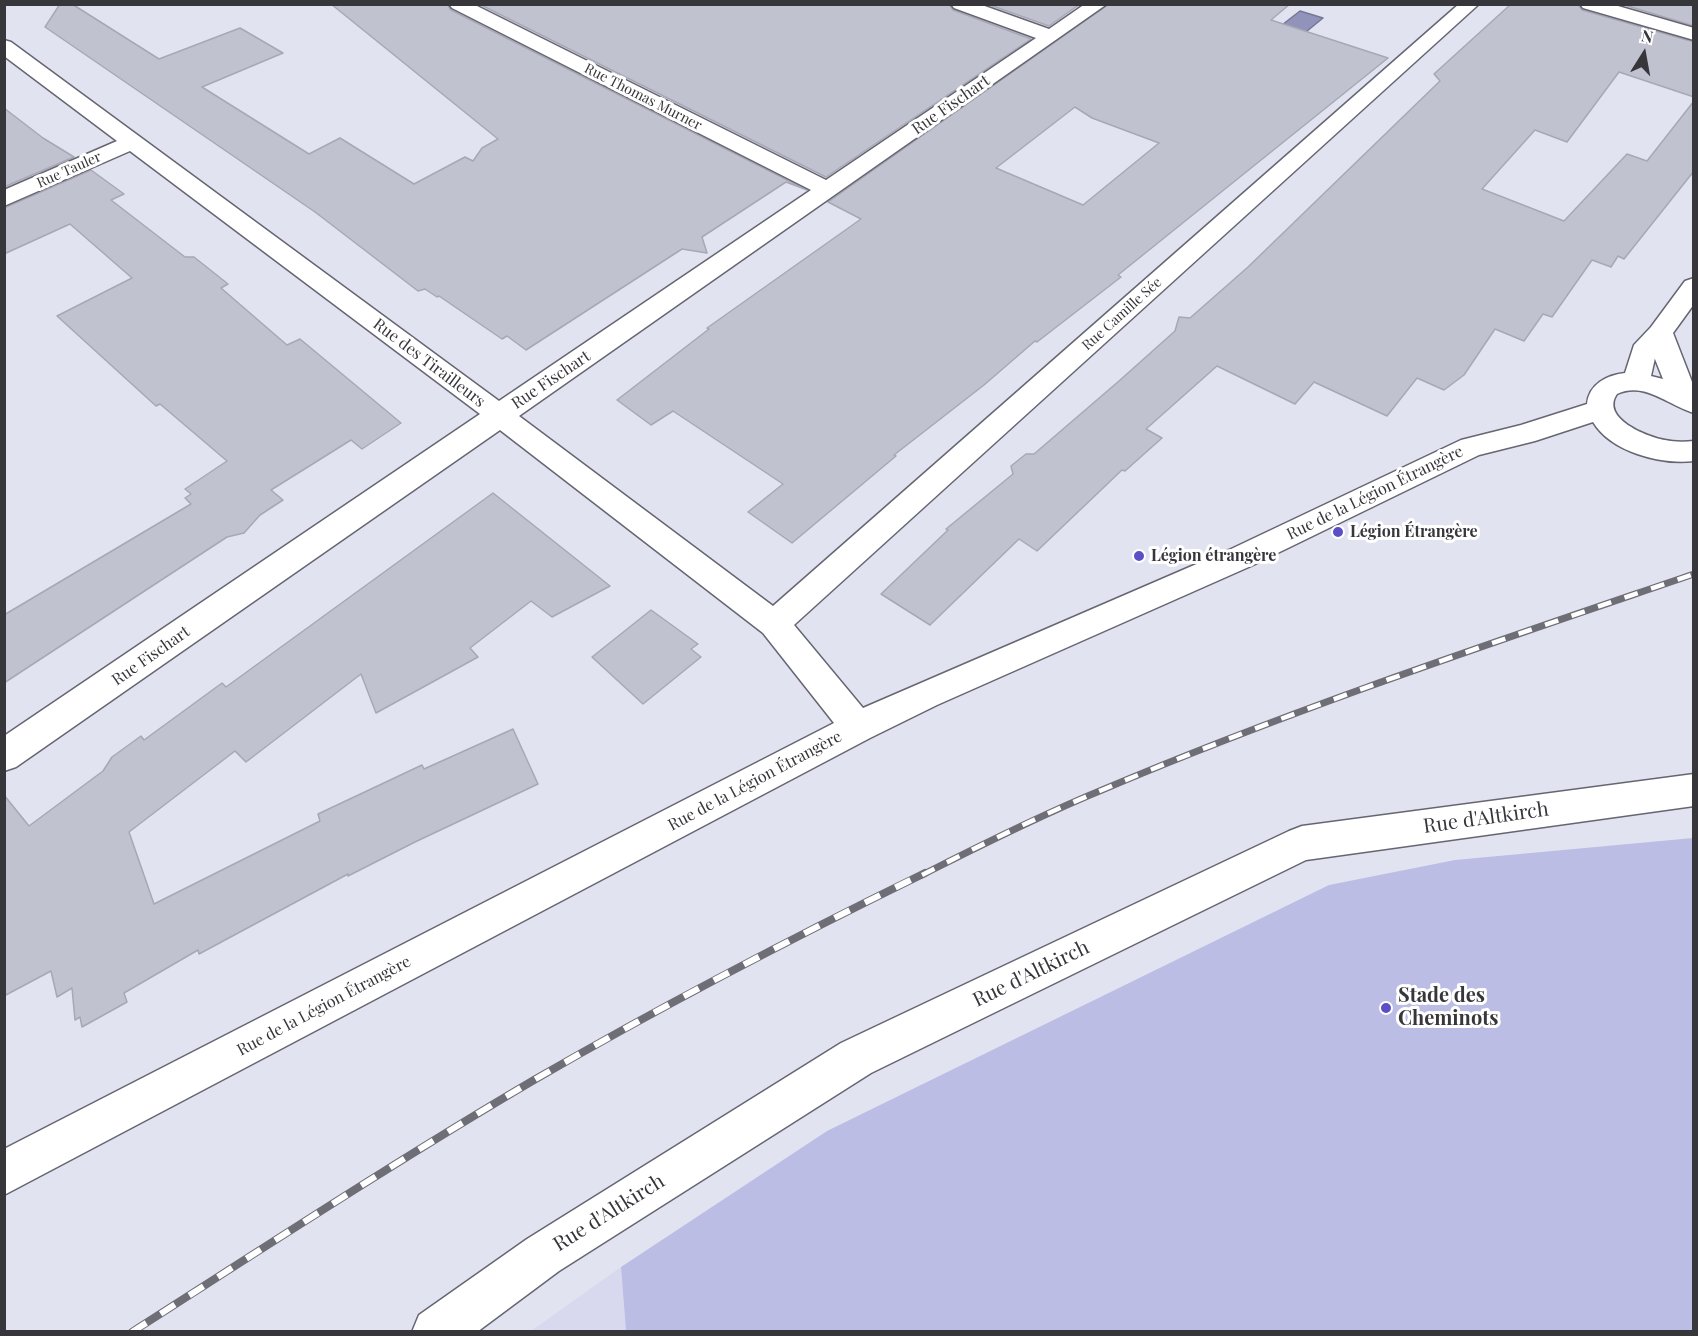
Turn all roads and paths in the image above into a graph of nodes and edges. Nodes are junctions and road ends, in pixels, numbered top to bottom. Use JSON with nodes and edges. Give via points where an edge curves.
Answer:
{"nodes":[{"id":1,"x":458,"y":4,"type":"edge"},
{"id":2,"x":960,"y":4,"type":"edge"},
{"id":3,"x":1098,"y":4,"type":"edge"},
{"id":4,"x":1470,"y":4,"type":"edge"},
{"id":5,"x":1589,"y":4,"type":"edge"},
{"id":6,"x":1694,"y":34,"type":"edge"},
{"id":7,"x":1050,"y":36,"type":"junction"},
{"id":8,"x":4,"y":46,"type":"edge"},
{"id":9,"x":134,"y":141,"type":"junction"},
{"id":10,"x":829,"y":190,"type":"junction"},
{"id":11,"x":4,"y":199,"type":"edge"},
{"id":12,"x":1694,"y":286,"type":"edge"},
{"id":13,"x":1660,"y":333,"type":"junction"},
{"id":14,"x":1636,"y":382,"type":"junction"},
{"id":15,"x":1689,"y":401,"type":"edge"},
{"id":16,"x":1601,"y":409,"type":"junction"},
{"id":17,"x":499,"y":415,"type":"junction"},
{"id":18,"x":1621,"y":433,"type":"junction"},
{"id":19,"x":1525,"y":434,"type":"junction"},
{"id":20,"x":1682,"y":452,"type":"edge"},
{"id":21,"x":1694,"y":470,"type":"edge"},
{"id":22,"x":774,"y":624,"type":"junction"},
{"id":23,"x":858,"y":727,"type":"junction"},
{"id":24,"x":4,"y":756,"type":"edge"},
{"id":25,"x":1694,"y":790,"type":"edge"},
{"id":26,"x":4,"y":1173,"type":"edge"},
{"id":27,"x":436,"y":1332,"type":"edge"}],
"edges":[{"from":1,"to":10,"type":"street","name":"Rue Thomas Murner"},
{"from":2,"to":7,"type":"street"},
{"from":3,"to":7,"type":"street","name":"Rue Fischart"},
{"from":4,"to":22,"type":"street","name":"Rue Camille Sée"},
{"from":5,"to":6,"type":"street"},
{"from":7,"to":10,"type":"street","name":"Rue Fischart"},
{"from":8,"to":9,"type":"street","name":"Rue des Tirailleurs"},
{"from":9,"to":11,"type":"street","name":"Rue Tauler"},
{"from":9,"to":17,"type":"street","name":"Rue des Tirailleurs"},
{"from":10,"to":17,"type":"street","name":"Rue Fischart"},
{"from":12,"to":13,"type":"street"},
{"from":13,"to":14,"type":"street","via":[[1643,351]]},
{"from":13,"to":15,"type":"street"},
{"from":14,"to":15,"type":"street","via":[[1652,384]]},
{"from":14,"to":16,"type":"street","via":[[1608,389],[1601,398]]},
{"from":16,"to":18,"type":"street"},
{"from":16,"to":19,"type":"street","name":"Rue de la Légion Étrangère"},
{"from":17,"to":22,"type":"street","name":"Rue des Tirailleurs"},
{"from":17,"to":24,"type":"street","name":"Rue Fischart"},
{"from":18,"to":19,"type":"street","name":"Rue de la Légion Étrangère"},
{"from":18,"to":20,"type":"street","via":[[1653,449]]},
{"from":19,"to":23,"type":"street","name":"Rue de la Légion Étrangère","via":[[1471,447],[1240,558]]},
{"from":20,"to":21,"type":"street"},
{"from":22,"to":23,"type":"street","name":"Rue des Tirailleurs"},
{"from":23,"to":26,"type":"street","name":"Rue de la Légion Étrangère"},
{"from":25,"to":27,"type":"street","name":"Rue d'Altkirch","via":[[1302,843],[856,1058],[543,1255]]}]}
